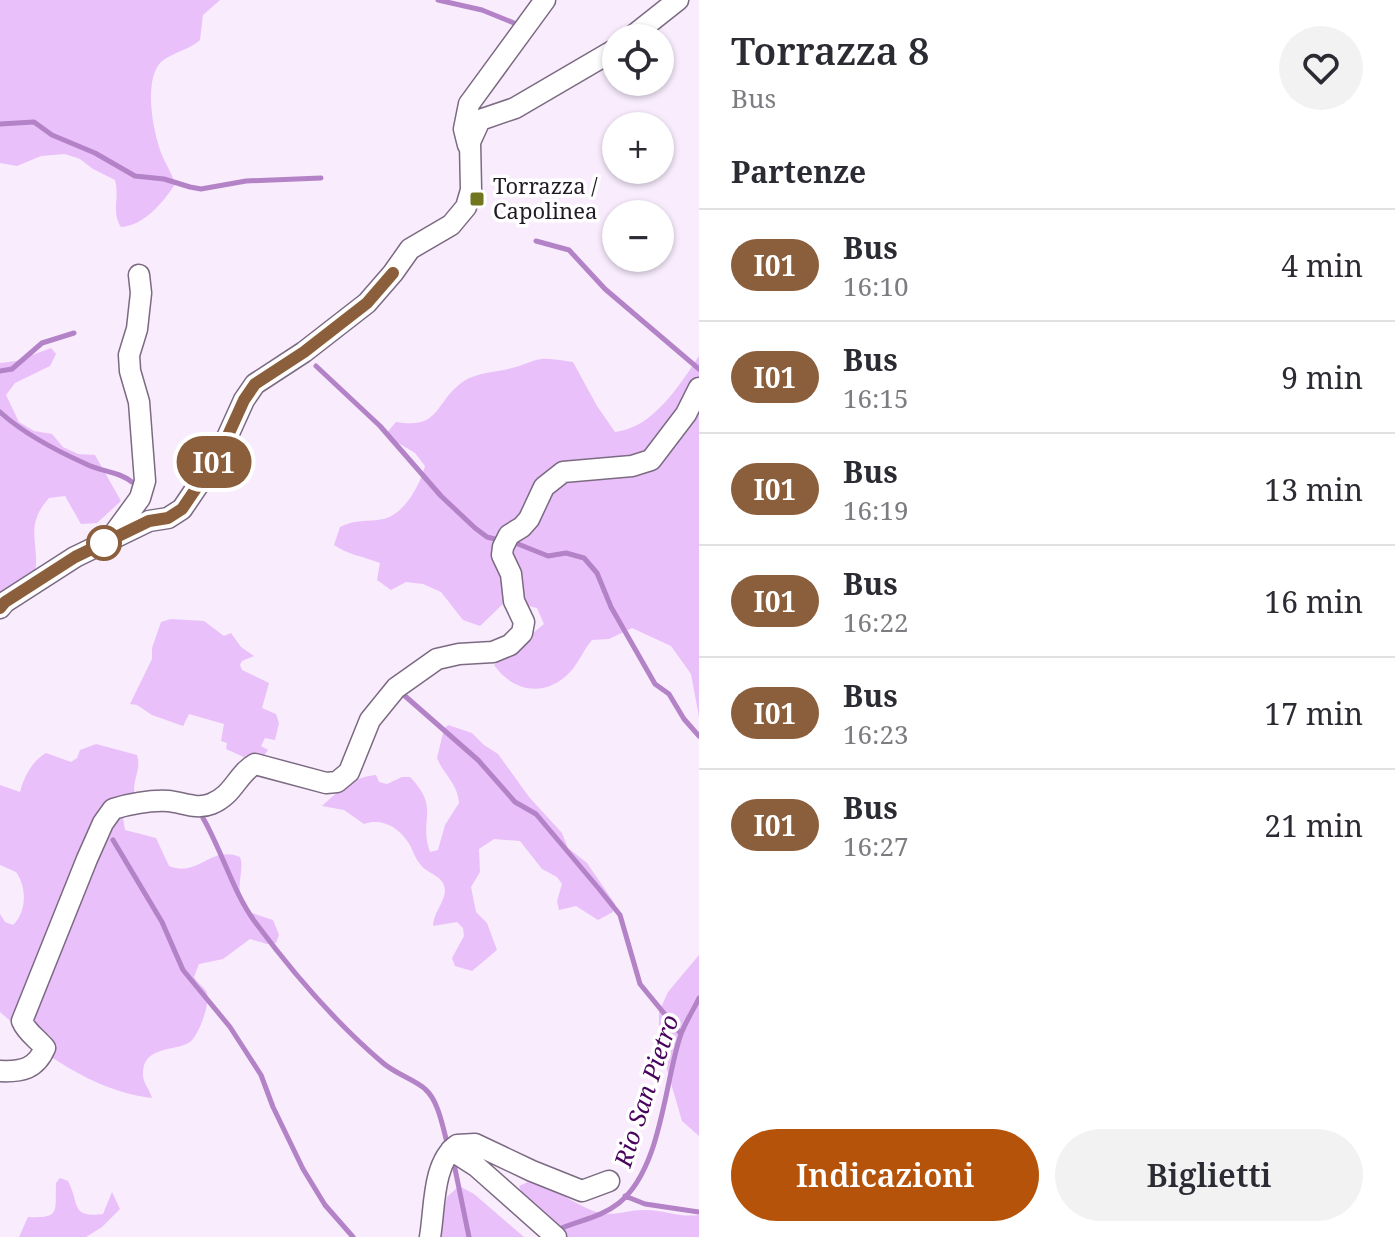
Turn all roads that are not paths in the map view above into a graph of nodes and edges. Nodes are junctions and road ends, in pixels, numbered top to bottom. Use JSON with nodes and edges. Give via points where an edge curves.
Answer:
{"nodes":[{"id":1,"x":545,"y":0,"type":"edge"},
{"id":2,"x":678,"y":0,"type":"edge"},
{"id":3,"x":648,"y":24,"type":"edge"},
{"id":4,"x":602,"y":57,"type":"edge"},
{"id":5,"x":470,"y":153,"type":"junction"},
{"id":6,"x":139,"y":275,"type":"dead end"},
{"id":7,"x":699,"y":388,"type":"edge"},
{"id":8,"x":93,"y":548,"type":"junction"},
{"id":9,"x":0,"y":608,"type":"edge"},
{"id":10,"x":5,"y":1071,"type":"edge"},
{"id":11,"x":451,"y":1150,"type":"junction"},
{"id":12,"x":609,"y":1181,"type":"dead end"},
{"id":13,"x":430,"y":1237,"type":"edge"},
{"id":14,"x":556,"y":1237,"type":"edge"}],
"edges":[{"from":1,"to":5,"type":"street","via":[[469,104],[464,129]]},
{"from":2,"to":3,"type":"street"},
{"from":4,"to":5,"type":"street","via":[[515,108],[480,120]]},
{"from":5,"to":8,"type":"street","via":[[466,207],[451,225],[410,249],[367,303],[255,384],[220,453],[182,509]]},
{"from":6,"to":8,"type":"street","via":[[137,329],[129,355],[145,481],[140,498],[116,532]]},
{"from":7,"to":10,"type":"street","via":[[651,460],[563,472],[544,487],[529,519],[503,547],[524,622],[522,633],[493,652],[437,659],[396,688],[370,720],[356,759],[337,782],[255,764],[226,796],[211,804],[163,800],[113,809],[87,859],[22,1021],[45,1048],[40,1060],[27,1068]]},
{"from":8,"to":9,"type":"street"},
{"from":11,"to":12,"type":"street","via":[[475,1144],[582,1191]]},
{"from":11,"to":13,"type":"street","via":[[441,1167]]},
{"from":11,"to":14,"type":"street"}]}
